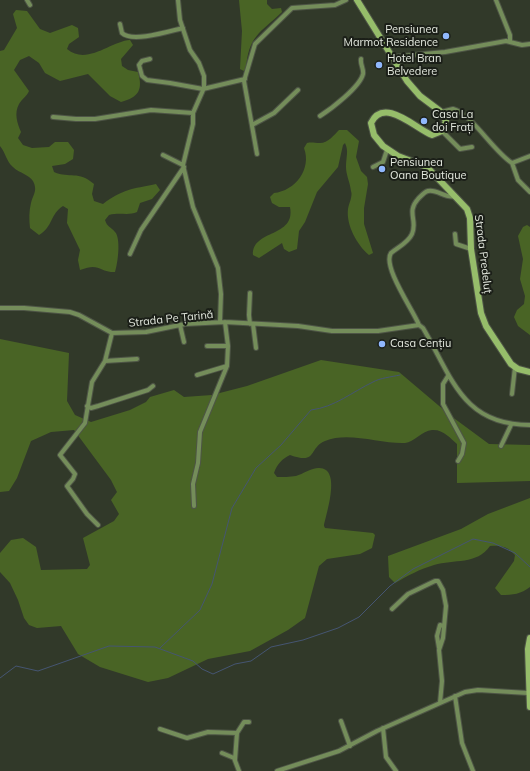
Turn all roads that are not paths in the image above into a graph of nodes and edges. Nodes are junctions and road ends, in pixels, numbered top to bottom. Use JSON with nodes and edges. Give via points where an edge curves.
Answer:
{"nodes":[{"id":1,"x":27,"y":0,"type":"edge"},
{"id":2,"x":178,"y":0,"type":"edge"},
{"id":3,"x":346,"y":0,"type":"edge"},
{"id":4,"x":356,"y":0,"type":"edge"},
{"id":5,"x":496,"y":0,"type":"edge"},
{"id":6,"x":30,"y":5,"type":"dead end"},
{"id":7,"x":120,"y":24,"type":"dead end"},
{"id":8,"x":182,"y":28,"type":"junction"},
{"id":9,"x":510,"y":41,"type":"junction"},
{"id":10,"x":530,"y":44,"type":"edge"},
{"id":11,"x":392,"y":57,"type":"junction"},
{"id":12,"x":150,"y":59,"type":"dead end"},
{"id":13,"x":361,"y":59,"type":"dead end"},
{"id":14,"x":245,"y":79,"type":"junction"},
{"id":15,"x":203,"y":89,"type":"junction"},
{"id":16,"x":298,"y":90,"type":"dead end"},
{"id":17,"x":441,"y":112,"type":"junction"},
{"id":18,"x":193,"y":113,"type":"junction"},
{"id":19,"x":53,"y":116,"type":"dead end"},
{"id":20,"x":320,"y":116,"type":"dead end"},
{"id":21,"x":252,"y":125,"type":"junction"},
{"id":22,"x":442,"y":131,"type":"junction"},
{"id":23,"x":472,"y":147,"type":"dead end"},
{"id":24,"x":387,"y":150,"type":"junction"},
{"id":25,"x":257,"y":154,"type":"dead end"},
{"id":26,"x":163,"y":155,"type":"dead end"},
{"id":27,"x":530,"y":156,"type":"edge"},
{"id":28,"x":512,"y":163,"type":"junction"},
{"id":29,"x":184,"y":166,"type":"junction"},
{"id":30,"x":373,"y":167,"type":"dead end"},
{"id":31,"x":530,"y":192,"type":"edge"},
{"id":32,"x":456,"y":196,"type":"junction"},
{"id":33,"x":455,"y":234,"type":"dead end"},
{"id":34,"x":471,"y":249,"type":"junction"},
{"id":35,"x":130,"y":254,"type":"dead end"},
{"id":36,"x":250,"y":293,"type":"dead end"},
{"id":37,"x":0,"y":308,"type":"edge"},
{"id":38,"x":220,"y":322,"type":"junction"},
{"id":39,"x":225,"y":322,"type":"junction"},
{"id":40,"x":252,"y":324,"type":"junction"},
{"id":41,"x":180,"y":325,"type":"junction"},
{"id":42,"x":419,"y":325,"type":"junction"},
{"id":43,"x":112,"y":333,"type":"junction"},
{"id":44,"x":184,"y":342,"type":"dead end"},
{"id":45,"x":207,"y":346,"type":"dead end"},
{"id":46,"x":228,"y":346,"type":"junction"},
{"id":47,"x":256,"y":348,"type":"dead end"},
{"id":48,"x":137,"y":359,"type":"dead end"},
{"id":49,"x":105,"y":361,"type":"junction"},
{"id":50,"x":226,"y":366,"type":"junction"},
{"id":51,"x":515,"y":367,"type":"junction"},
{"id":52,"x":530,"y":372,"type":"edge"},
{"id":53,"x":197,"y":375,"type":"dead end"},
{"id":54,"x":448,"y":376,"type":"junction"},
{"id":55,"x":152,"y":386,"type":"dead end"},
{"id":56,"x":512,"y":394,"type":"dead end"},
{"id":57,"x":88,"y":406,"type":"junction"},
{"id":58,"x":511,"y":425,"type":"junction"},
{"id":59,"x":530,"y":425,"type":"edge"},
{"id":60,"x":501,"y":446,"type":"dead end"},
{"id":61,"x":458,"y":461,"type":"dead end"},
{"id":62,"x":194,"y":506,"type":"dead end"},
{"id":63,"x":98,"y":525,"type":"dead end"},
{"id":64,"x":392,"y":609,"type":"dead end"},
{"id":65,"x":444,"y":626,"type":"junction"},
{"id":66,"x":530,"y":638,"type":"edge"},
{"id":67,"x":439,"y":648,"type":"junction"},
{"id":68,"x":529,"y":670,"type":"edge"},
{"id":69,"x":528,"y":693,"type":"junction"},
{"id":70,"x":455,"y":696,"type":"junction"},
{"id":71,"x":440,"y":703,"type":"junction"},
{"id":72,"x":530,"y":707,"type":"edge"},
{"id":73,"x":341,"y":721,"type":"dead end"},
{"id":74,"x":249,"y":722,"type":"dead end"},
{"id":75,"x":383,"y":728,"type":"junction"},
{"id":76,"x":160,"y":729,"type":"dead end"},
{"id":77,"x":237,"y":732,"type":"junction"},
{"id":78,"x":350,"y":746,"type":"junction"},
{"id":79,"x":222,"y":753,"type":"dead end"},
{"id":80,"x":235,"y":760,"type":"junction"},
{"id":81,"x":238,"y":771,"type":"edge"},
{"id":82,"x":277,"y":771,"type":"edge"},
{"id":83,"x":396,"y":771,"type":"edge"},
{"id":84,"x":472,"y":771,"type":"edge"}],
"edges":[{"from":1,"to":6,"type":"street"},
{"from":2,"to":8,"type":"street"},
{"from":3,"to":14,"type":"street","via":[[335,5],[290,10],[254,44]]},
{"from":4,"to":11,"type":"main road"},
{"from":5,"to":9,"type":"street"},
{"from":7,"to":8,"type":"street","via":[[122,33],[129,37]]},
{"from":8,"to":15,"type":"street","via":[[190,50],[203,72]]},
{"from":9,"to":10,"type":"street","via":[[522,45]]},
{"from":9,"to":11,"type":"street","via":[[446,52]]},
{"from":11,"to":17,"type":"main road","via":[[415,90]]},
{"from":12,"to":15,"type":"street","via":[[142,61],[139,65],[142,76],[147,80]]},
{"from":13,"to":20,"type":"street","via":[[363,73],[359,83]]},
{"from":14,"to":15,"type":"street"},
{"from":14,"to":21,"type":"street"},
{"from":15,"to":18,"type":"street"},
{"from":16,"to":21,"type":"street","via":[[274,113]]},
{"from":17,"to":22,"type":"main road","via":[[446,124]]},
{"from":17,"to":28,"type":"street","via":[[453,109],[465,114],[493,147]]},
{"from":18,"to":19,"type":"street","via":[[151,110],[94,119]]},
{"from":18,"to":29,"type":"street"},
{"from":21,"to":25,"type":"street"},
{"from":22,"to":23,"type":"street","via":[[460,149]]},
{"from":22,"to":24,"type":"main road","name":"Strada Predeluț","via":[[432,135],[393,114],[378,114],[371,123],[372,130]]},
{"from":24,"to":30,"type":"street","via":[[383,162]]},
{"from":24,"to":32,"type":"main road","name":"Strada Predeluț","via":[[427,167]]},
{"from":26,"to":29,"type":"street"},
{"from":27,"to":28,"type":"street"},
{"from":28,"to":31,"type":"street","via":[[518,180]]},
{"from":29,"to":35,"type":"street","via":[[141,230]]},
{"from":29,"to":38,"type":"street","via":[[193,207],[218,268],[221,294]]},
{"from":32,"to":34,"type":"main road","name":"Strada Predeluț","via":[[469,214]]},
{"from":32,"to":42,"type":"street","via":[[450,197],[434,191],[422,195],[412,208],[412,236],[389,256],[388,262]]},
{"from":33,"to":34,"type":"street","via":[[456,244]]},
{"from":34,"to":51,"type":"main road","name":"Strada Predeluț","via":[[482,316]]},
{"from":36,"to":40,"type":"street","via":[[249,315]]},
{"from":37,"to":43,"type":"street","name":"Strada Pe Țarină","via":[[70,312]]},
{"from":38,"to":39,"type":"street","name":"Strada Pe Țarină"},
{"from":38,"to":41,"type":"street","name":"Strada Pe Țarină"},
{"from":39,"to":40,"type":"street","name":"Strada Pe Țarină"},
{"from":39,"to":46,"type":"street"},
{"from":40,"to":42,"type":"street","name":"Strada Pe Țarină","via":[[298,326],[332,331],[378,331]]},
{"from":40,"to":47,"type":"street"},
{"from":41,"to":43,"type":"street","name":"Strada Pe Țarină","via":[[146,332]]},
{"from":41,"to":44,"type":"street"},
{"from":42,"to":54,"type":"street"},
{"from":43,"to":49,"type":"street"},
{"from":45,"to":46,"type":"street"},
{"from":46,"to":50,"type":"street"},
{"from":48,"to":49,"type":"street"},
{"from":49,"to":57,"type":"street","via":[[92,382]]},
{"from":50,"to":53,"type":"street"},
{"from":50,"to":62,"type":"street","via":[[200,432],[198,463],[193,484]]},
{"from":51,"to":52,"type":"main road"},
{"from":51,"to":56,"type":"street"},
{"from":54,"to":58,"type":"street","via":[[479,411],[493,420]]},
{"from":54,"to":61,"type":"street","via":[[442,384],[443,404],[464,443]]},
{"from":55,"to":57,"type":"street","via":[[148,390],[98,406]]},
{"from":57,"to":63,"type":"street","via":[[85,423],[60,455],[75,474],[67,486]]},
{"from":58,"to":59,"type":"street"},
{"from":58,"to":60,"type":"street"},
{"from":64,"to":65,"type":"street","via":[[411,592],[438,581],[442,585],[446,602]]},
{"from":65,"to":67,"type":"street"},
{"from":65,"to":67,"type":"street","via":[[440,625],[438,629]]},
{"from":66,"to":68,"type":"main road"},
{"from":67,"to":71,"type":"street","via":[[442,681]]},
{"from":68,"to":69,"type":"main road"},
{"from":69,"to":70,"type":"street","via":[[478,690]]},
{"from":69,"to":72,"type":"main road"},
{"from":70,"to":71,"type":"street"},
{"from":70,"to":84,"type":"street","via":[[462,743]]},
{"from":71,"to":75,"type":"street"},
{"from":73,"to":78,"type":"street"},
{"from":74,"to":77,"type":"street","via":[[244,722]]},
{"from":75,"to":78,"type":"street"},
{"from":75,"to":83,"type":"street","via":[[386,758]]},
{"from":76,"to":77,"type":"street","via":[[187,738],[208,732]]},
{"from":77,"to":80,"type":"street"},
{"from":78,"to":82,"type":"street"},
{"from":79,"to":80,"type":"street"},
{"from":80,"to":81,"type":"street"}]}
